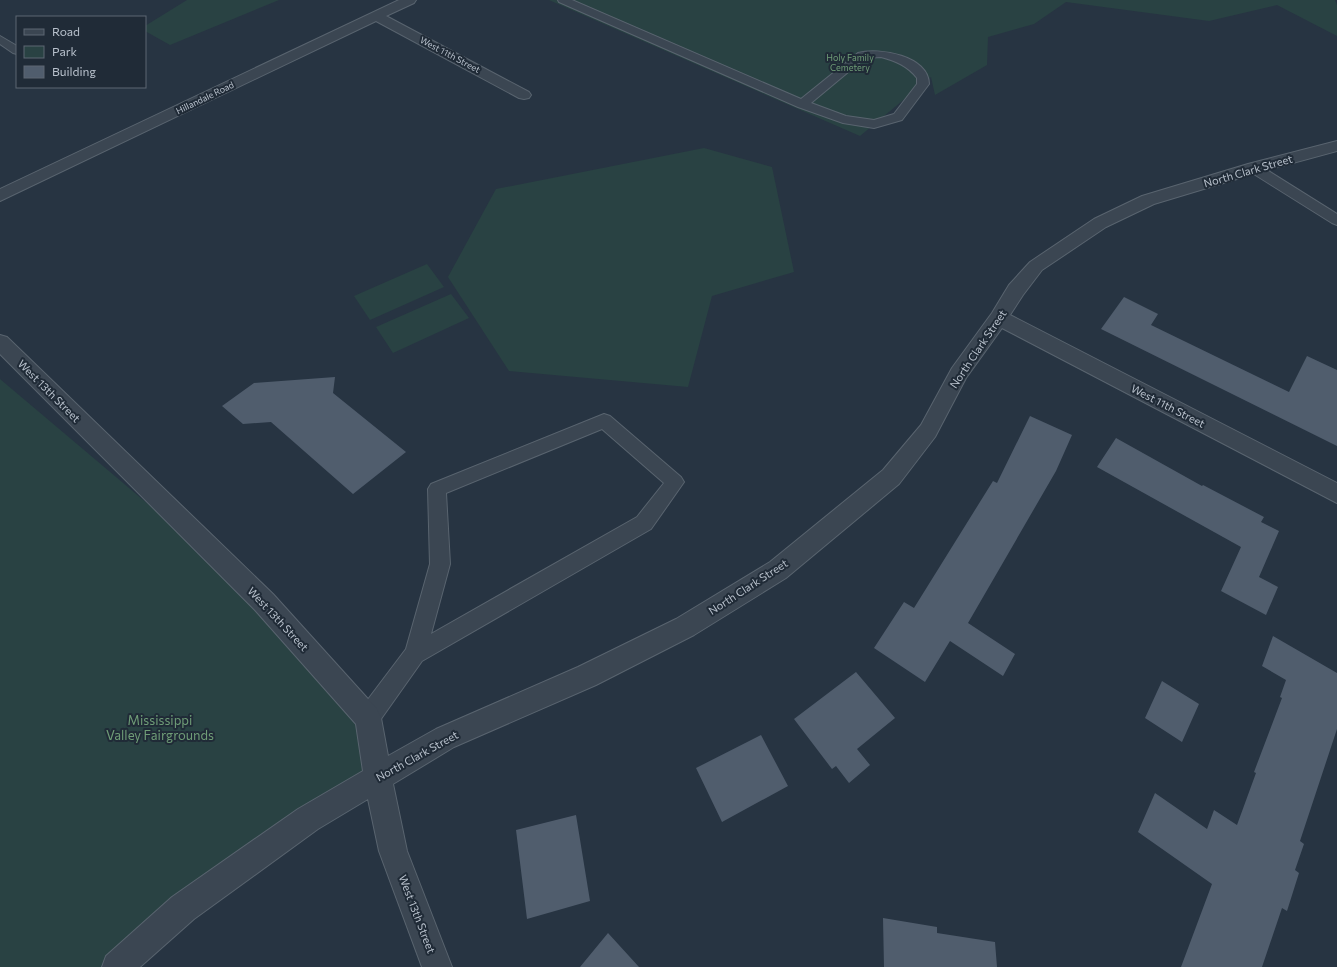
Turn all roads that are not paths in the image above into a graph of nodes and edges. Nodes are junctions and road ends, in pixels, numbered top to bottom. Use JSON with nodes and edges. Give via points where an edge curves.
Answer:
{"nodes":[{"id":1,"x":409,"y":0,"type":"edge"},
{"id":2,"x":569,"y":1,"type":"edge"},
{"id":3,"x":376,"y":16,"type":"junction"},
{"id":4,"x":0,"y":39,"type":"edge"},
{"id":5,"x":16,"y":50,"type":"edge"},
{"id":6,"x":524,"y":95,"type":"dead end"},
{"id":7,"x":802,"y":104,"type":"junction"},
{"id":8,"x":1337,"y":146,"type":"edge"},
{"id":9,"x":1254,"y":168,"type":"junction"},
{"id":10,"x":0,"y":196,"type":"edge"},
{"id":11,"x":1337,"y":220,"type":"edge"},
{"id":12,"x":999,"y":318,"type":"junction"},
{"id":13,"x":0,"y":342,"type":"edge"},
{"id":14,"x":1337,"y":494,"type":"edge"},
{"id":15,"x":415,"y":654,"type":"junction"},
{"id":16,"x":368,"y":718,"type":"junction"},
{"id":17,"x":378,"y":778,"type":"junction"},
{"id":18,"x":117,"y":967,"type":"edge"},
{"id":19,"x":437,"y":967,"type":"edge"}],
"edges":[{"from":1,"to":3,"type":"street","name":"Hillandale Road"},
{"from":2,"to":7,"type":"lane"},
{"from":3,"to":6,"type":"street","name":"West 11th Street"},
{"from":3,"to":10,"type":"street","name":"Hillandale Road"},
{"from":4,"to":5,"type":"lane"},
{"from":7,"to":7,"type":"lane","via":[[843,118],[874,124],[898,116],[923,84],[924,78],[903,59],[881,54],[862,55]]},
{"from":8,"to":9,"type":"street","name":"North Clark Street"},
{"from":9,"to":11,"type":"lane"},
{"from":9,"to":12,"type":"street","name":"North Clark Street","via":[[1148,200],[1100,223],[1036,266],[1016,290]]},
{"from":12,"to":14,"type":"street","name":"West 11th Street"},
{"from":12,"to":17,"type":"street","name":"North Clark Street","via":[[959,373],[928,431],[891,477],[778,570],[685,627],[587,676],[445,738]]},
{"from":13,"to":16,"type":"street","name":"West 13th Street","via":[[264,602]]},
{"from":15,"to":15,"type":"lane","via":[[644,523],[675,482],[604,420],[437,489],[440,564]]},
{"from":15,"to":16,"type":"lane"},
{"from":16,"to":17,"type":"street","name":"West 13th Street"},
{"from":17,"to":18,"type":"street","name":"North Clark Street","via":[[308,819],[184,908]]},
{"from":17,"to":19,"type":"street","name":"West 13th Street","via":[[393,851]]}]}
